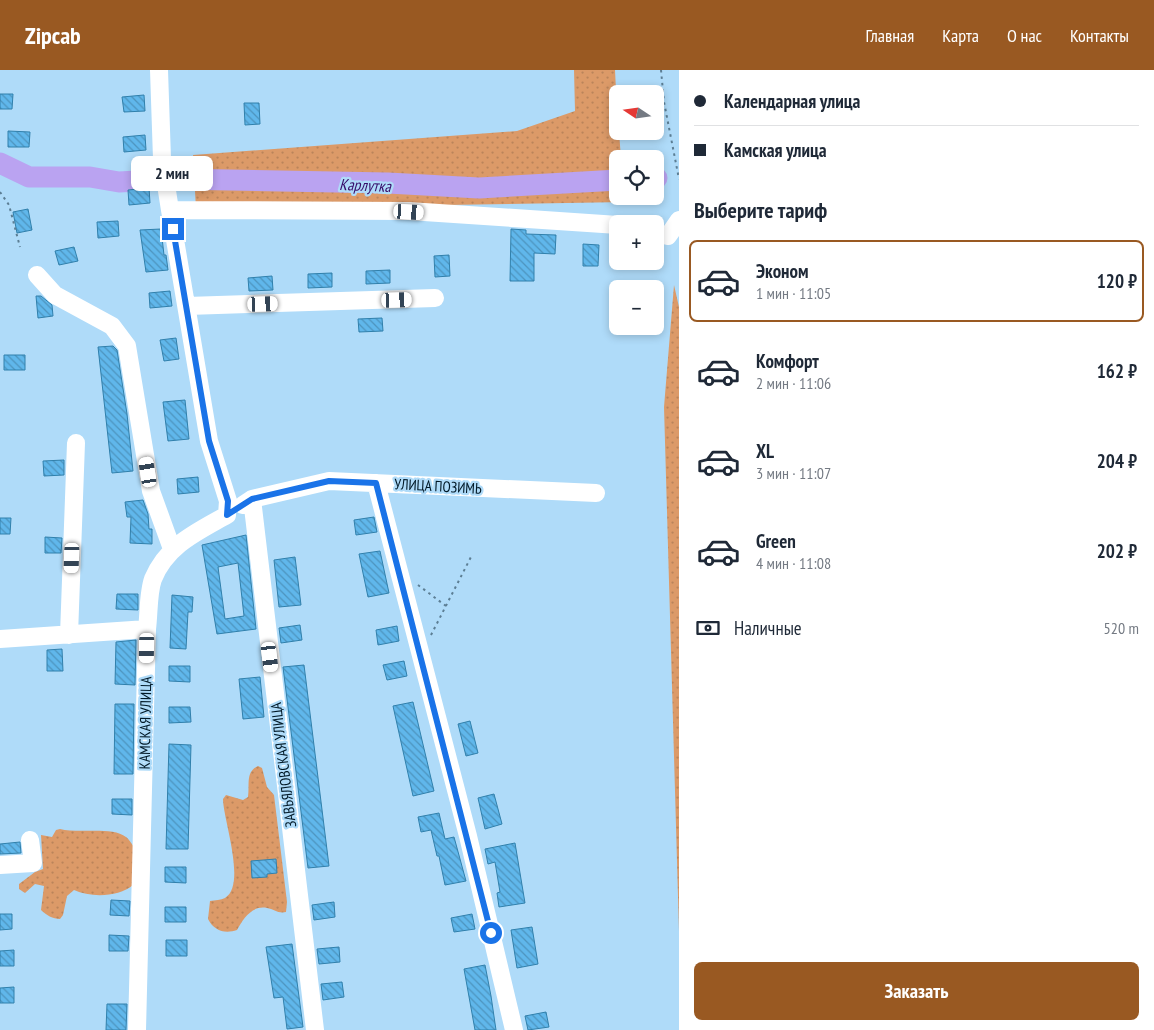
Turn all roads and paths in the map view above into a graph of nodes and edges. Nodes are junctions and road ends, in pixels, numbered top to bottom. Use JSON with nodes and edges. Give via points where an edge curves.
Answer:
{"nodes":[{"id":1,"x":159,"y":70,"type":"edge"},
{"id":2,"x":661,"y":70,"type":"edge"},
{"id":3,"x":679,"y":179,"type":"edge"},
{"id":4,"x":0,"y":192,"type":"edge"},
{"id":5,"x":170,"y":210,"type":"junction"},
{"id":6,"x":679,"y":220,"type":"edge"},
{"id":7,"x":609,"y":224,"type":"edge"},
{"id":8,"x":664,"y":235,"type":"edge"},
{"id":9,"x":20,"y":247,"type":"dead end"},
{"id":10,"x":37,"y":275,"type":"dead end"},
{"id":11,"x":435,"y":298,"type":"dead end"},
{"id":12,"x":187,"y":306,"type":"junction"},
{"id":13,"x":76,"y":443,"type":"dead end"},
{"id":14,"x":376,"y":483,"type":"junction"},
{"id":15,"x":596,"y":493,"type":"dead end"},
{"id":16,"x":252,"y":499,"type":"junction"},
{"id":17,"x":227,"y":515,"type":"junction"},
{"id":18,"x":172,"y":549,"type":"junction"},
{"id":19,"x":472,"y":555,"type":"dead end"},
{"id":20,"x":400,"y":572,"type":"junction"},
{"id":21,"x":446,"y":606,"type":"junction"},
{"id":22,"x":147,"y":629,"type":"junction"},
{"id":23,"x":69,"y":635,"type":"junction"},
{"id":24,"x":0,"y":639,"type":"edge"},
{"id":25,"x":421,"y":655,"type":"junction"},
{"id":26,"x":30,"y":840,"type":"dead end"},
{"id":27,"x":0,"y":865,"type":"edge"},
{"id":28,"x":138,"y":1030,"type":"edge"},
{"id":29,"x":315,"y":1030,"type":"edge"},
{"id":30,"x":514,"y":1030,"type":"edge"}],
"edges":[{"from":1,"to":5,"type":"street","via":[[162,159]]},
{"from":2,"to":3,"type":"path"},
{"from":4,"to":9,"type":"path","via":[[9,205]]},
{"from":5,"to":7,"type":"street","via":[[409,212]]},
{"from":5,"to":12,"type":"street"},
{"from":6,"to":8,"type":"street","via":[[668,236]]},
{"from":10,"to":18,"type":"street","via":[[55,295],[112,326],[126,346],[150,490]]},
{"from":11,"to":12,"type":"street"},
{"from":12,"to":17,"type":"street","via":[[209,441],[228,501]]},
{"from":13,"to":23,"type":"street"},
{"from":14,"to":15,"type":"street","name":"УЛИЦА ПОЗИМЬ"},
{"from":14,"to":16,"type":"street","name":"УЛИЦА ПОЗИМЬ","via":[[329,481]]},
{"from":14,"to":20,"type":"street"},
{"from":16,"to":17,"type":"street","name":"УЛИЦА ПОЗИМЬ"},
{"from":16,"to":29,"type":"street","name":"ЗАВЬЯЛОВСКАЯ УЛИЦА"},
{"from":17,"to":18,"type":"street","name":"КАМСКАЯ УЛИЦА","via":[[183,539]]},
{"from":18,"to":22,"type":"street","name":"КАМСКАЯ УЛИЦА","via":[[153,580]]},
{"from":19,"to":21,"type":"path"},
{"from":20,"to":21,"type":"path"},
{"from":20,"to":25,"type":"street"},
{"from":21,"to":25,"type":"path"},
{"from":22,"to":23,"type":"street"},
{"from":22,"to":28,"type":"street","name":"КАМСКАЯ УЛИЦА"},
{"from":23,"to":24,"type":"street"},
{"from":25,"to":30,"type":"street"},
{"from":26,"to":27,"type":"street","via":[[32,863]]}]}
